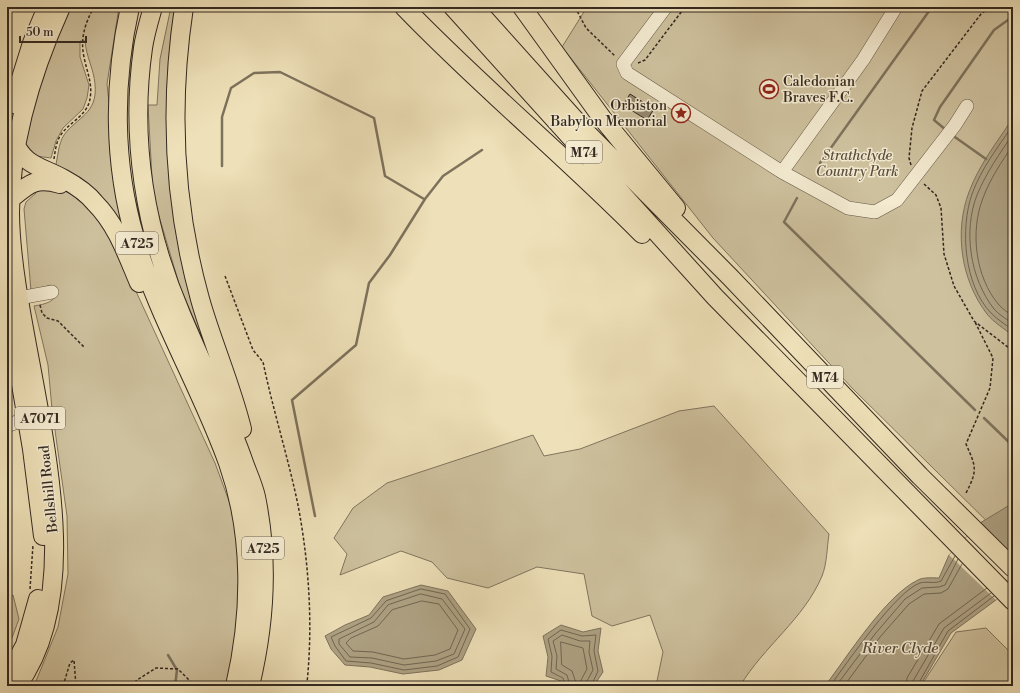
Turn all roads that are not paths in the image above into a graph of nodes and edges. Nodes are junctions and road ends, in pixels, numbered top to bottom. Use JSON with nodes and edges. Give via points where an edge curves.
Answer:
{"nodes":[{"id":1,"x":37,"y":7,"type":"edge"},
{"id":2,"x":47,"y":7,"type":"edge"},
{"id":3,"x":61,"y":7,"type":"edge"},
{"id":4,"x":130,"y":7,"type":"edge"},
{"id":5,"x":153,"y":7,"type":"edge"},
{"id":6,"x":184,"y":7,"type":"edge"},
{"id":7,"x":404,"y":7,"type":"edge"},
{"id":8,"x":453,"y":7,"type":"edge"},
{"id":9,"x":474,"y":7,"type":"edge"},
{"id":10,"x":522,"y":7,"type":"edge"},
{"id":11,"x":896,"y":7,"type":"edge"},
{"id":12,"x":665,"y":8,"type":"edge"},
{"id":13,"x":968,"y":106,"type":"dead end"},
{"id":14,"x":11,"y":129,"type":"edge"},
{"id":15,"x":782,"y":172,"type":"junction"},
{"id":16,"x":75,"y":186,"type":"junction"},
{"id":17,"x":9,"y":201,"type":"edge"},
{"id":18,"x":730,"y":277,"type":"junction"},
{"id":19,"x":52,"y":292,"type":"dead end"},
{"id":20,"x":715,"y":297,"type":"junction"},
{"id":21,"x":13,"y":300,"type":"edge"},
{"id":22,"x":25,"y":416,"type":"junction"},
{"id":23,"x":7,"y":426,"type":"edge"},
{"id":24,"x":228,"y":464,"type":"junction"},
{"id":25,"x":255,"y":495,"type":"junction"},
{"id":26,"x":1013,"y":568,"type":"edge"},
{"id":27,"x":1013,"y":601,"type":"edge"},
{"id":28,"x":248,"y":675,"type":"edge"},
{"id":29,"x":7,"y":678,"type":"edge"},
{"id":30,"x":17,"y":686,"type":"edge"},
{"id":31,"x":235,"y":686,"type":"edge"}],
"edges":[{"from":1,"to":14,"type":"highway","via":[[16,76]]},
{"from":2,"to":14,"type":"highway","name":"Bellshill Road","via":[[21,75]]},
{"from":3,"to":14,"type":"highway","name":"Bellshill Road","number":"A7071"},
{"from":4,"to":24,"type":"highway","number":"A725","via":[[122,56],[118,109],[120,161],[127,207],[135,239],[158,299]]},
{"from":5,"to":25,"type":"highway","number":"A725","via":[[143,46],[139,89],[138,132],[148,213],[169,286],[232,430]]},
{"from":6,"to":25,"type":"highway","number":"A725","via":[[175,102],[175,151],[180,211],[200,299],[240,422]]},
{"from":7,"to":20,"type":"highway","via":[[437,42],[589,182],[668,260]]},
{"from":8,"to":20,"type":"highway","number":"M74"},
{"from":9,"to":18,"type":"highway","number":"M74","via":[[587,133]]},
{"from":10,"to":18,"type":"highway","via":[[602,118]]},
{"from":11,"to":15,"type":"street","via":[[863,60]]},
{"from":12,"to":15,"type":"street","via":[[624,66],[627,73]]},
{"from":13,"to":15,"type":"street","via":[[897,200],[875,212],[848,208]]},
{"from":14,"to":16,"type":"highway","via":[[21,155],[32,165]]},
{"from":14,"to":17,"type":"highway","name":"Bellshill Road","number":"A7071"},
{"from":16,"to":17,"type":"highway","via":[[44,180],[27,185]]},
{"from":16,"to":24,"type":"highway","via":[[95,202],[117,234],[206,428]]},
{"from":17,"to":21,"type":"highway","name":"Bellshill Road","number":"A7071"},
{"from":18,"to":26,"type":"highway","number":"M74","via":[[920,476]]},
{"from":19,"to":21,"type":"street"},
{"from":20,"to":27,"type":"highway","number":"M74"},
{"from":21,"to":22,"type":"highway","name":"Bellshill Road","number":"A7071"},
{"from":21,"to":30,"type":"highway","name":"Bellshill Road","number":"A7071","via":[[52,498],[54,549],[53,584],[48,611],[35,653]]},
{"from":22,"to":23,"type":"street"},
{"from":22,"to":29,"type":"highway","name":"Bellshill Road","number":"A7071","via":[[32,449],[43,536],[40,586],[36,610],[25,645]]},
{"from":24,"to":28,"type":"highway","number":"A725","via":[[241,511],[247,559]]},
{"from":25,"to":28,"type":"highway","number":"A725","via":[[263,548],[264,587],[260,632]]},
{"from":28,"to":31,"type":"highway","number":"A725"}]}
